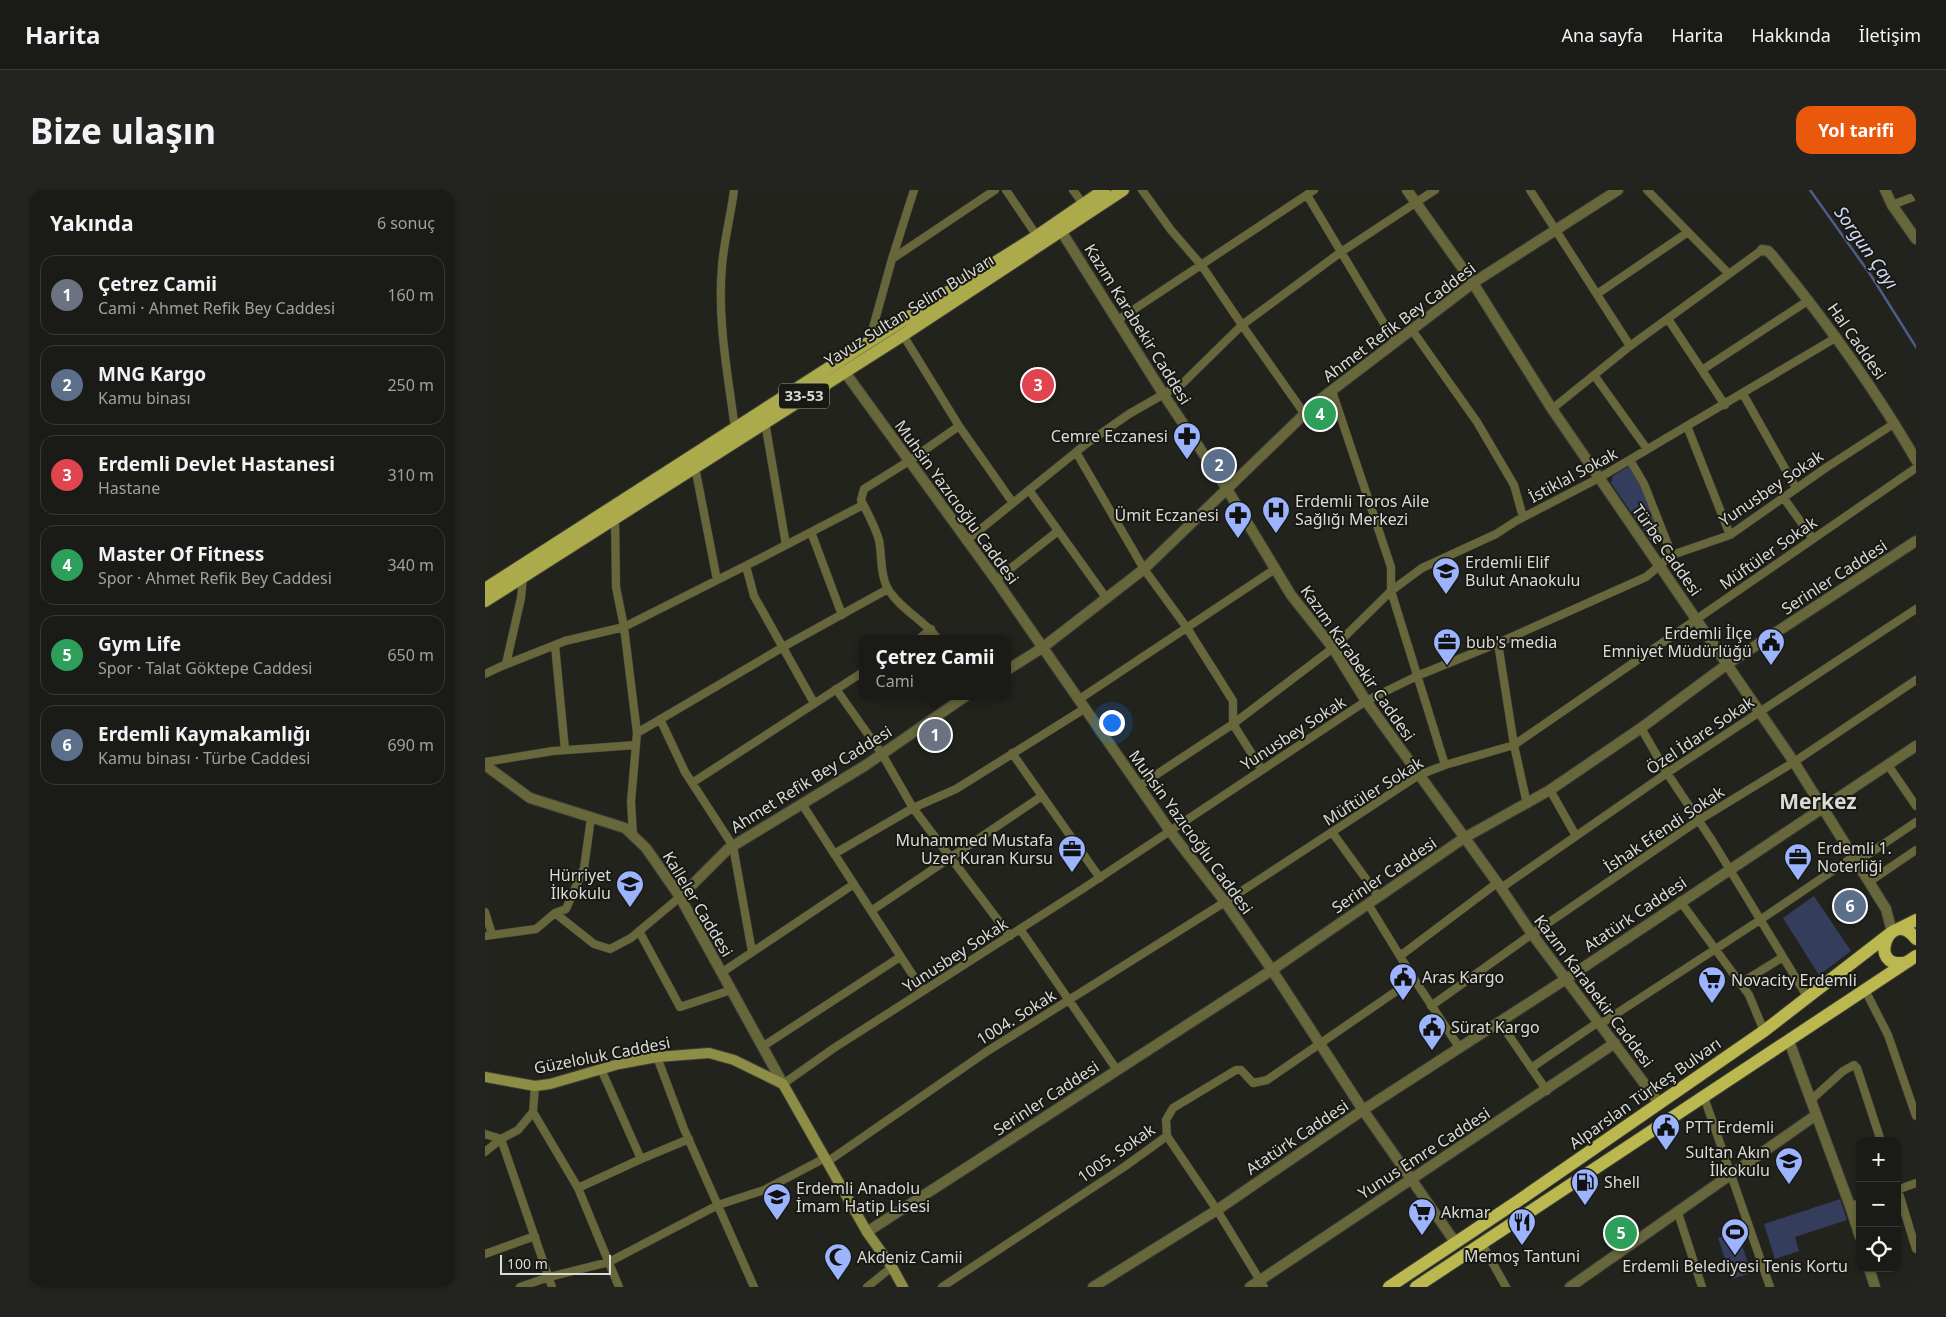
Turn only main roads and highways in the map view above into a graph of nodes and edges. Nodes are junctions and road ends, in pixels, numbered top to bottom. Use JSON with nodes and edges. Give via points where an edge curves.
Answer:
{"nodes":[{"id":1,"x":1105,"y":190,"type":"edge"},
{"id":2,"x":1123,"y":190,"type":"edge"},
{"id":3,"x":1059,"y":227,"type":"junction"},
{"id":4,"x":485,"y":590,"type":"edge"},
{"id":5,"x":485,"y":601,"type":"edge"},
{"id":6,"x":1916,"y":920,"type":"edge"},
{"id":7,"x":1892,"y":932,"type":"junction"},
{"id":8,"x":1916,"y":939,"type":"edge"},
{"id":9,"x":1912,"y":959,"type":"edge"},
{"id":10,"x":485,"y":1077,"type":"edge"},
{"id":11,"x":903,"y":1287,"type":"edge"},
{"id":12,"x":1389,"y":1287,"type":"edge"},
{"id":13,"x":1416,"y":1287,"type":"edge"}],
"edges":[{"from":1,"to":3,"type":"main road","name":"Yavuz Sultan Selim Bulvarı","number":"33-53","via":[[1083,204]]},
{"from":2,"to":3,"type":"main road","name":"Yavuz Sultan Selim Bulvarı","number":"33-53"},
{"from":3,"to":4,"type":"main road","name":"Yavuz Sultan Selim Bulvarı","number":"33-53","via":[[1037,236],[869,342]]},
{"from":3,"to":5,"type":"main road","name":"Yavuz Sultan Selim Bulvarı","number":"33-53","via":[[903,335]]},
{"from":6,"to":7,"type":"highway","name":"Alparslan Türkeş Bulvarı"},
{"from":7,"to":8,"type":"highway","via":[[1903,930]]},
{"from":7,"to":9,"type":"highway","via":[[1884,946],[1887,957],[1896,963]]},
{"from":7,"to":12,"type":"highway","name":"Alparslan Türkeş Bulvarı","via":[[1764,1031]]},
{"from":9,"to":13,"type":"highway","name":"Alparslan Türkeş Bulvarı"},
{"from":10,"to":11,"type":"main road","name":"Güzeloluk Caddesi","via":[[535,1086],[657,1057],[709,1052],[734,1060],[783,1084],[867,1232]]}]}
